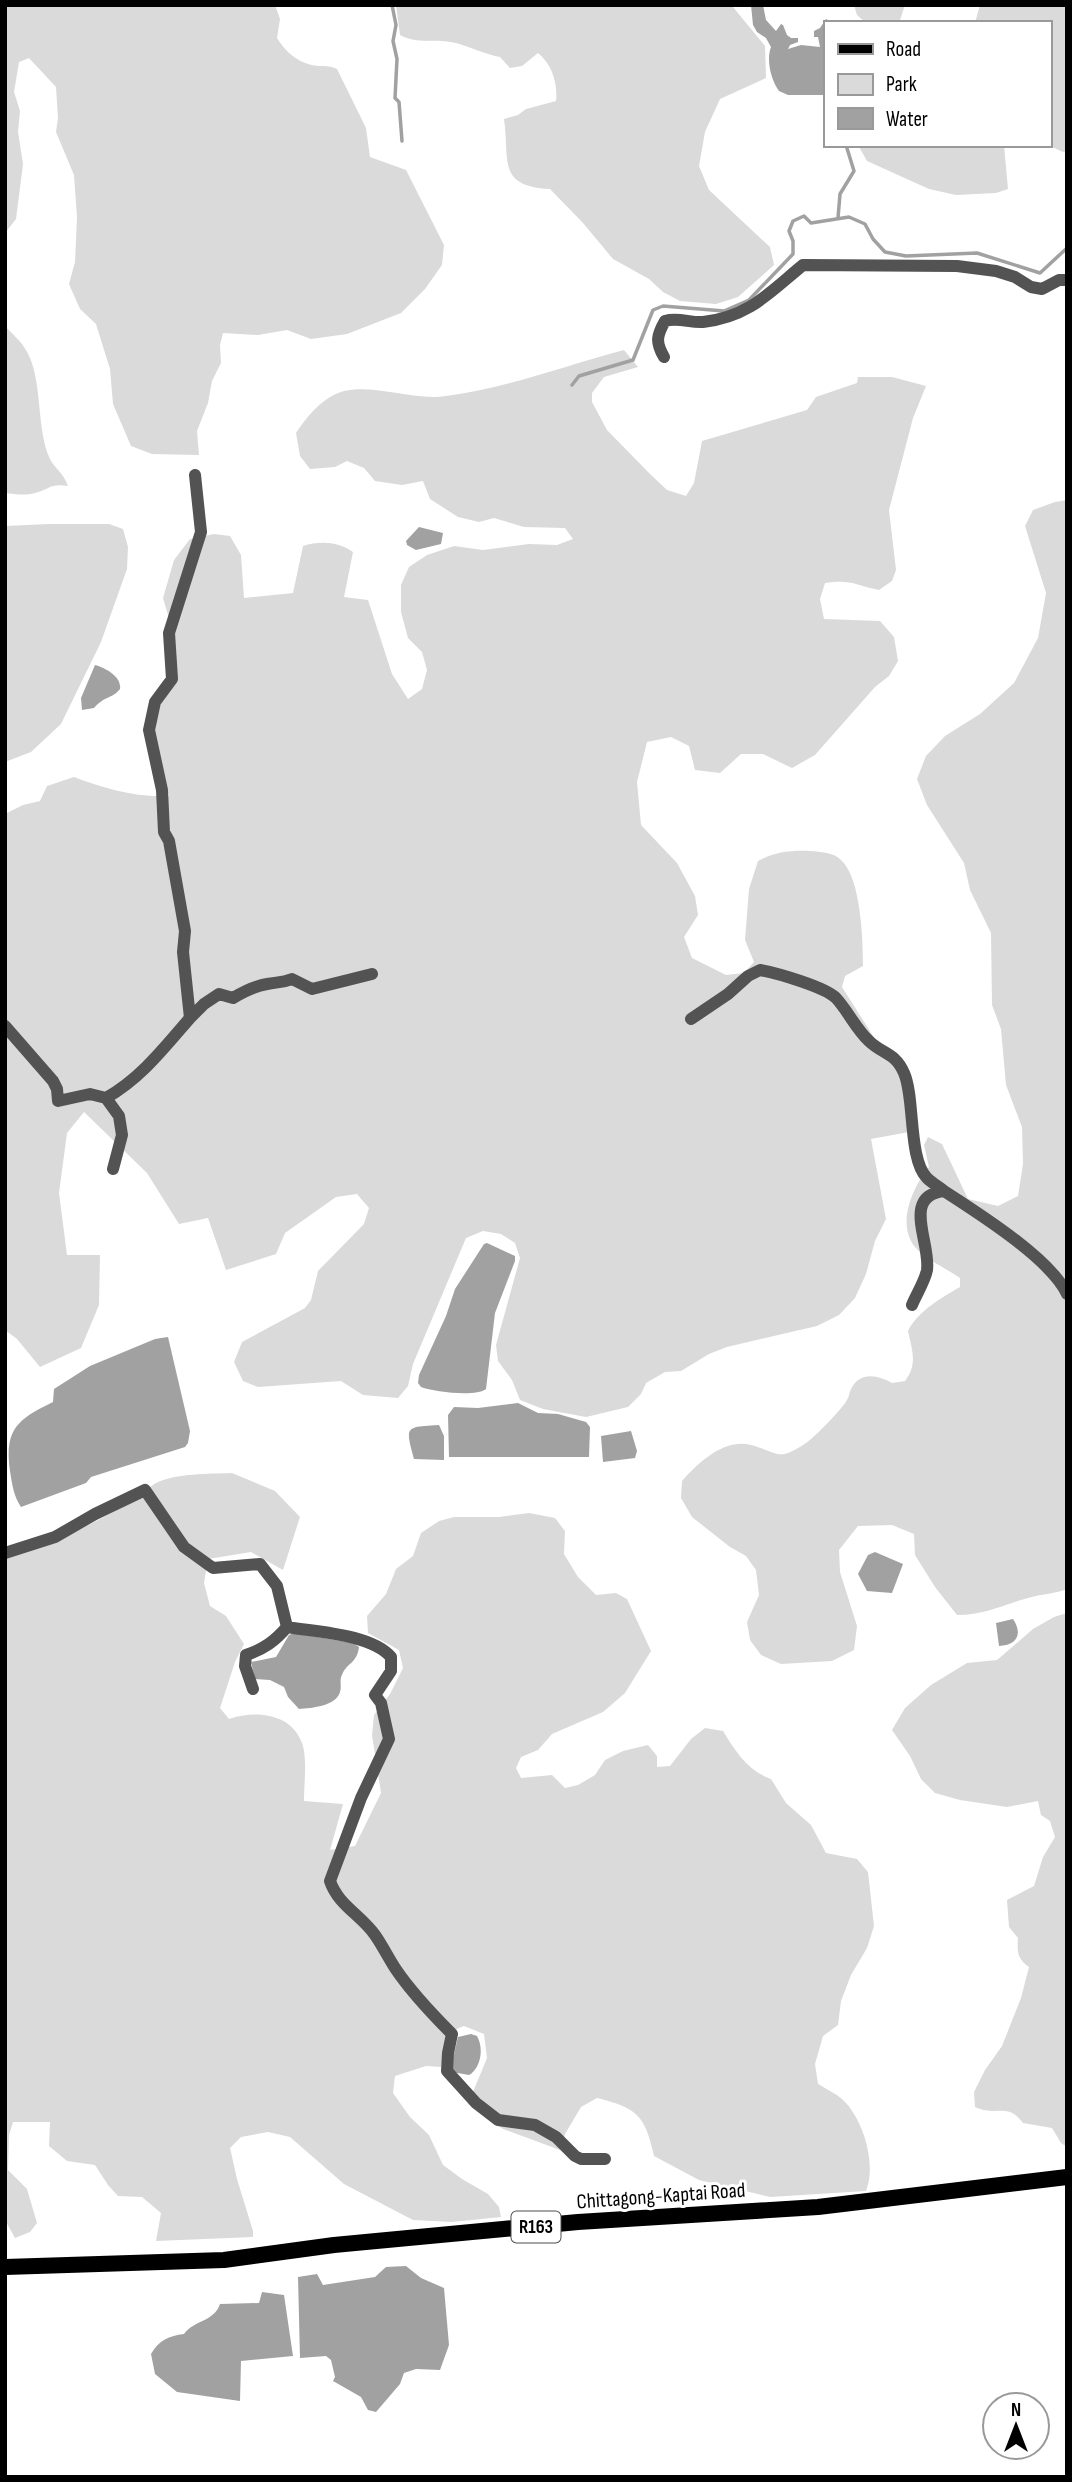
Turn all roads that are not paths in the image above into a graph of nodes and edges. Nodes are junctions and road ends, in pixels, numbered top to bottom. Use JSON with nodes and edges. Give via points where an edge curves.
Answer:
{"nodes":[{"id":1,"x":1067,"y":280,"type":"edge"},
{"id":2,"x":664,"y":357,"type":"dead end"},
{"id":3,"x":195,"y":475,"type":"dead end"},
{"id":4,"x":372,"y":974,"type":"dead end"},
{"id":5,"x":190,"y":1018,"type":"junction"},
{"id":6,"x":691,"y":1019,"type":"dead end"},
{"id":7,"x":5,"y":1026,"type":"edge"},
{"id":8,"x":106,"y":1098,"type":"junction"},
{"id":9,"x":113,"y":1169,"type":"dead end"},
{"id":10,"x":944,"y":1191,"type":"junction"},
{"id":11,"x":1067,"y":1294,"type":"edge"},
{"id":12,"x":912,"y":1306,"type":"dead end"},
{"id":13,"x":5,"y":1553,"type":"edge"},
{"id":14,"x":287,"y":1627,"type":"junction"},
{"id":15,"x":253,"y":1689,"type":"dead end"},
{"id":16,"x":605,"y":2159,"type":"dead end"},
{"id":17,"x":1067,"y":2177,"type":"edge"},
{"id":18,"x":5,"y":2267,"type":"edge"}],
"edges":[{"from":1,"to":2,"type":"street","via":[[1042,289],[996,271],[957,266],[803,265],[761,302],[726,318],[700,323],[665,321],[657,337]]},
{"from":3,"to":5,"type":"street","via":[[201,532],[169,633],[172,679],[155,702],[149,730],[185,931]]},
{"from":4,"to":5,"type":"street","via":[[312,989],[292,979],[233,998],[219,994]]},
{"from":5,"to":8,"type":"street","via":[[136,1079]]},
{"from":6,"to":10,"type":"street","via":[[760,970],[834,995],[862,1035],[896,1060],[905,1074],[920,1164],[925,1177]]},
{"from":7,"to":8,"type":"street","via":[[41,1065],[57,1090],[58,1101],[90,1094]]},
{"from":8,"to":9,"type":"street","via":[[119,1116],[122,1135]]},
{"from":10,"to":11,"type":"street","via":[[1044,1263]]},
{"from":10,"to":12,"type":"street","via":[[922,1203],[919,1215],[927,1270]]},
{"from":13,"to":14,"type":"street","via":[[55,1537],[145,1490],[184,1547],[212,1568],[260,1564],[277,1586]]},
{"from":14,"to":15,"type":"street","via":[[275,1642],[246,1655]]},
{"from":14,"to":16,"type":"street","via":[[383,1647],[391,1657],[391,1671],[375,1695],[389,1739],[330,1881],[336,1894],[374,1934],[396,1969],[452,2034],[447,2071],[476,2103],[498,2120],[546,2130],[581,2159]]},
{"from":17,"to":18,"type":"main road","name":"Chittagong-Kaptai Road","number":"R163","via":[[818,2207],[578,2222],[224,2260]]}]}
